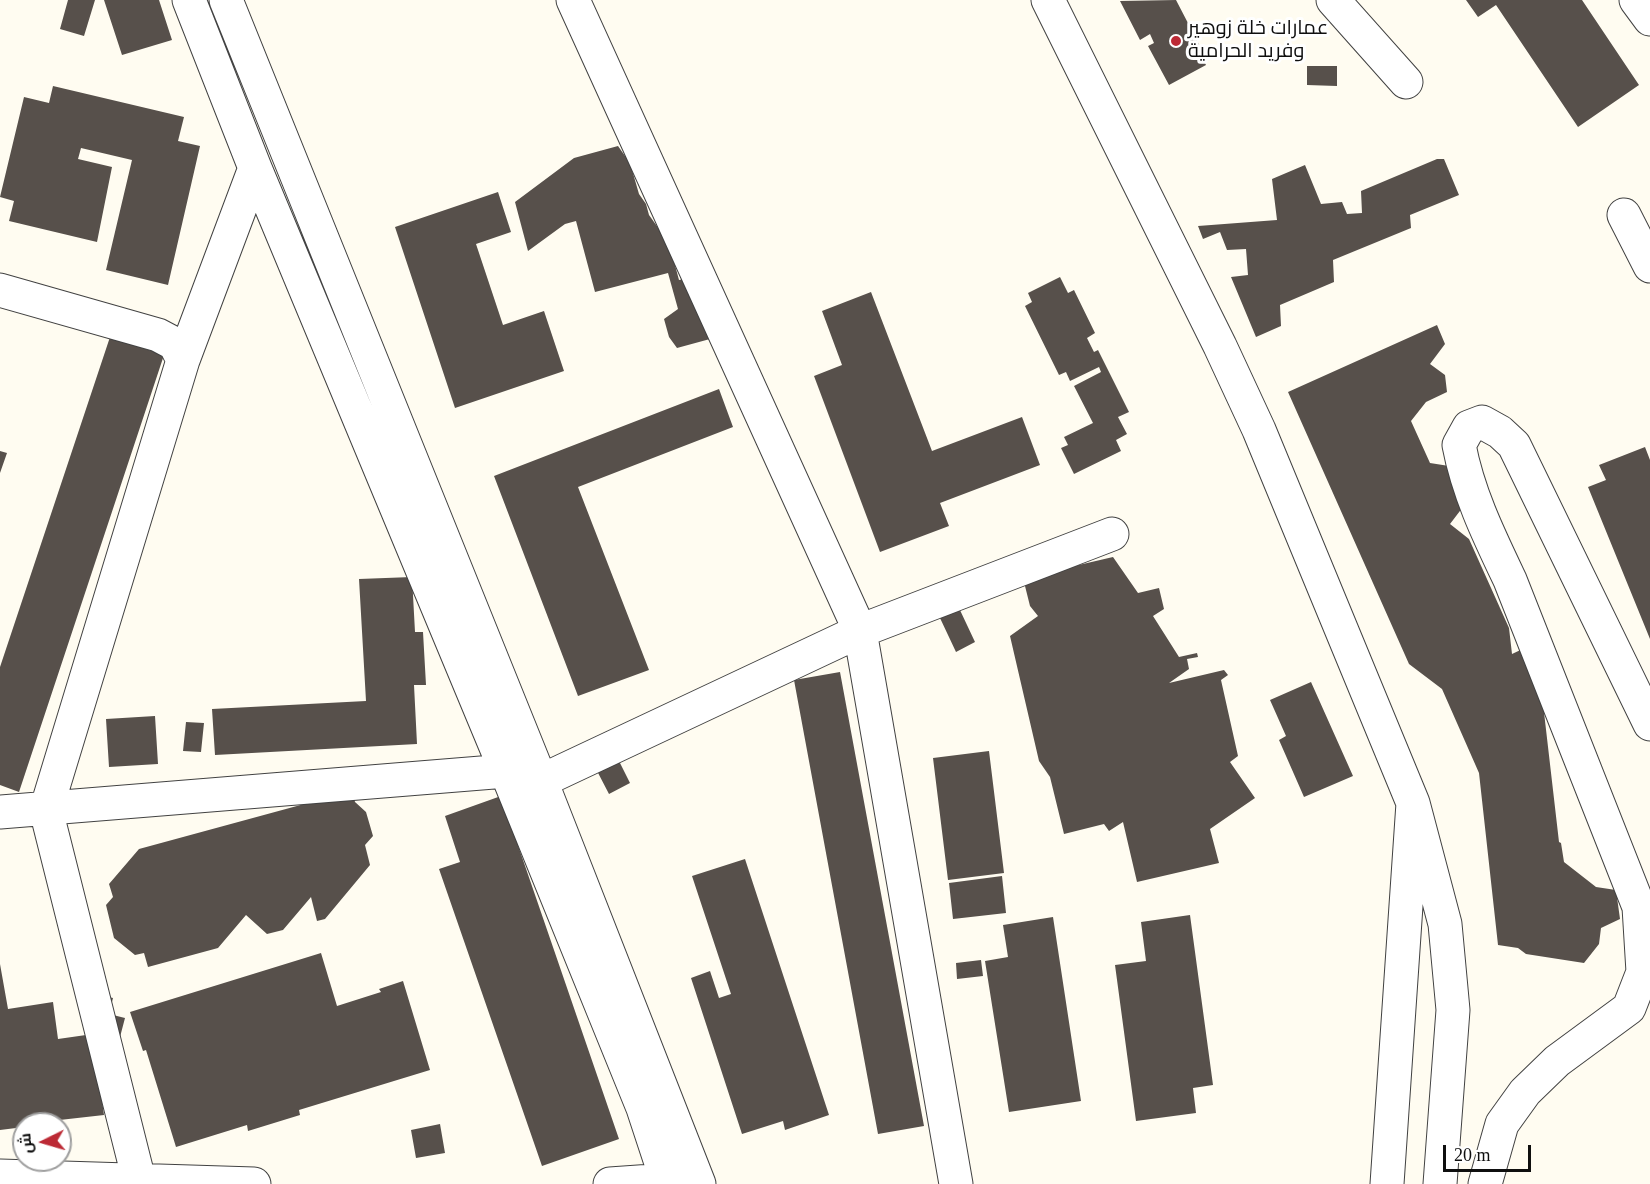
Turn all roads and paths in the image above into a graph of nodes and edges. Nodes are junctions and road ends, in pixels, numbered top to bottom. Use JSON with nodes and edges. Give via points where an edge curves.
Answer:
{"nodes":[{"id":1,"x":189,"y":0,"type":"edge"},
{"id":2,"x":226,"y":0,"type":"edge"},
{"id":3,"x":573,"y":0,"type":"edge"},
{"id":4,"x":1048,"y":0,"type":"edge"},
{"id":5,"x":1333,"y":0,"type":"edge"},
{"id":6,"x":1636,"y":0,"type":"edge"},
{"id":7,"x":1650,"y":19,"type":"edge"},
{"id":8,"x":1406,"y":82,"type":"dead end"},
{"id":9,"x":255,"y":168,"type":"junction"},
{"id":10,"x":1624,"y":215,"type":"dead end"},
{"id":11,"x":1650,"y":266,"type":"edge"},
{"id":12,"x":0,"y":290,"type":"edge"},
{"id":13,"x":183,"y":360,"type":"junction"},
{"id":14,"x":1112,"y":534,"type":"dead end"},
{"id":15,"x":860,"y":631,"type":"junction"},
{"id":16,"x":1650,"y":724,"type":"edge"},
{"id":17,"x":506,"y":771,"type":"junction"},
{"id":18,"x":541,"y":781,"type":"junction"},
{"id":19,"x":1413,"y":803,"type":"junction"},
{"id":20,"x":46,"y":810,"type":"junction"},
{"id":21,"x":0,"y":812,"type":"edge"},
{"id":22,"x":1640,"y":1002,"type":"edge"},
{"id":23,"x":0,"y":1176,"type":"edge"},
{"id":24,"x":139,"y":1182,"type":"edge"},
{"id":25,"x":673,"y":1183,"type":"edge"},
{"id":26,"x":254,"y":1184,"type":"edge"},
{"id":27,"x":610,"y":1184,"type":"edge"},
{"id":28,"x":699,"y":1184,"type":"edge"},
{"id":29,"x":956,"y":1184,"type":"edge"},
{"id":30,"x":1387,"y":1184,"type":"edge"},
{"id":31,"x":1440,"y":1184,"type":"edge"},
{"id":32,"x":1485,"y":1184,"type":"edge"}],
"edges":[{"from":1,"to":9,"type":"street"},
{"from":2,"to":18,"type":"street"},
{"from":3,"to":15,"type":"street"},
{"from":4,"to":19,"type":"street","via":[[1259,430]]},
{"from":5,"to":8,"type":"street"},
{"from":6,"to":7,"type":"street"},
{"from":9,"to":13,"type":"street"},
{"from":9,"to":17,"type":"street"},
{"from":10,"to":11,"type":"street"},
{"from":12,"to":13,"type":"street","via":[[158,335],[175,344]]},
{"from":13,"to":20,"type":"street"},
{"from":14,"to":15,"type":"street"},
{"from":15,"to":18,"type":"street"},
{"from":15,"to":29,"type":"street"},
{"from":16,"to":22,"type":"street","via":[[1514,445],[1482,422],[1469,427],[1459,445],[1465,475],[1638,908],[1643,972]]},
{"from":17,"to":20,"type":"street"},
{"from":17,"to":25,"type":"street"},
{"from":18,"to":28,"type":"street"},
{"from":19,"to":30,"type":"street"},
{"from":19,"to":31,"type":"street","via":[[1445,924],[1453,1010]]},
{"from":20,"to":21,"type":"street"},
{"from":20,"to":24,"type":"street"},
{"from":22,"to":32,"type":"street","via":[[1557,1061],[1525,1092],[1502,1124]]},
{"from":23,"to":24,"type":"street"},
{"from":24,"to":26,"type":"street"},
{"from":25,"to":27,"type":"street"}]}
